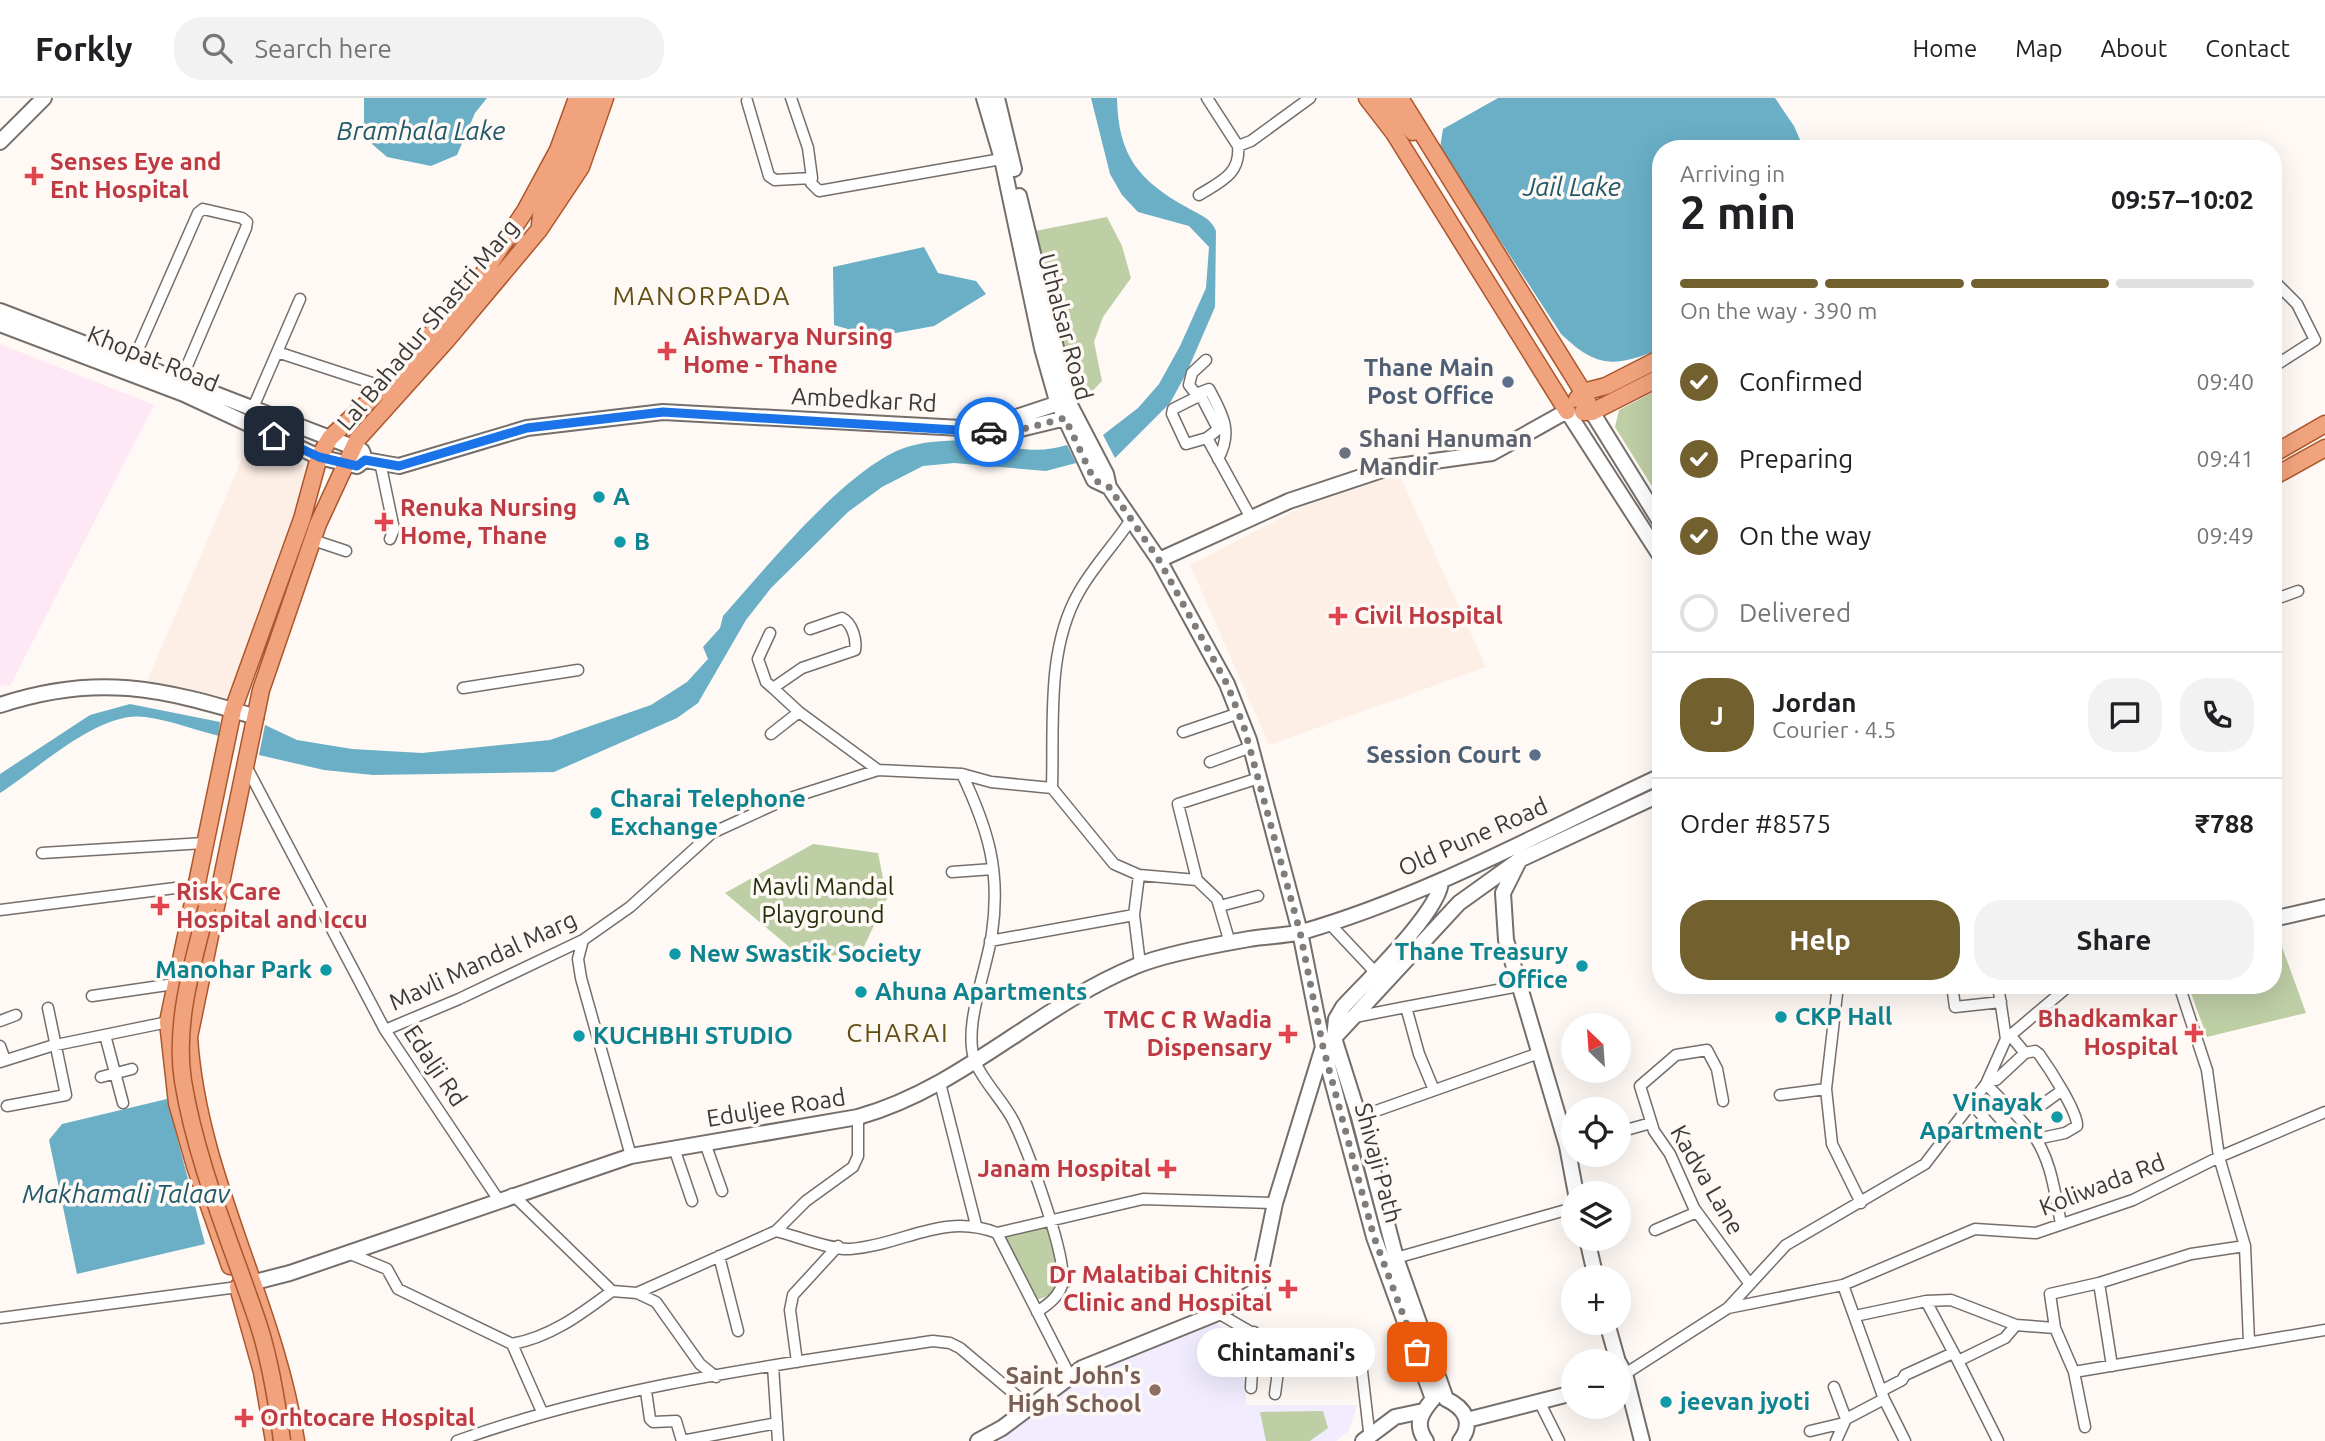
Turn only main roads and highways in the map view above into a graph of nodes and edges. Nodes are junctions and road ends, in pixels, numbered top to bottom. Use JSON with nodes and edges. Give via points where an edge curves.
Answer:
{"nodes":[{"id":1,"x":44,"y":98,"type":"edge"},
{"id":2,"x":577,"y":98,"type":"edge"},
{"id":3,"x":590,"y":98,"type":"edge"},
{"id":4,"x":605,"y":98,"type":"edge"},
{"id":5,"x":1367,"y":98,"type":"edge"},
{"id":6,"x":1384,"y":98,"type":"edge"},
{"id":7,"x":992,"y":103,"type":"edge"},
{"id":8,"x":1397,"y":106,"type":"edge"},
{"id":9,"x":2,"y":134,"type":"edge"},
{"id":10,"x":542,"y":207,"type":"junction"},
{"id":11,"x":518,"y":220,"type":"junction"},
{"id":12,"x":539,"y":230,"type":"junction"},
{"id":13,"x":0,"y":311,"type":"edge"},
{"id":14,"x":0,"y":324,"type":"edge"},
{"id":15,"x":1652,"y":363,"type":"edge"},
{"id":16,"x":1652,"y":382,"type":"edge"},
{"id":17,"x":1583,"y":392,"type":"junction"},
{"id":18,"x":1063,"y":401,"type":"junction"},
{"id":19,"x":1567,"y":411,"type":"junction"},
{"id":20,"x":1592,"y":412,"type":"junction"},
{"id":21,"x":1070,"y":417,"type":"junction"},
{"id":22,"x":2325,"y":424,"type":"edge"},
{"id":23,"x":980,"y":429,"type":"junction"},
{"id":24,"x":330,"y":438,"type":"junction"},
{"id":25,"x":353,"y":447,"type":"junction"},
{"id":26,"x":2325,"y":447,"type":"edge"},
{"id":27,"x":2282,"y":449,"type":"edge"},
{"id":28,"x":319,"y":457,"type":"junction"},
{"id":29,"x":372,"y":461,"type":"junction"},
{"id":30,"x":346,"y":463,"type":"junction"},
{"id":31,"x":2282,"y":472,"type":"edge"},
{"id":32,"x":1652,"y":509,"type":"edge"},
{"id":33,"x":1652,"y":543,"type":"edge"},
{"id":34,"x":1159,"y":560,"type":"junction"},
{"id":35,"x":0,"y":705,"type":"edge"},
{"id":36,"x":233,"y":710,"type":"junction"},
{"id":37,"x":256,"y":717,"type":"junction"},
{"id":38,"x":1652,"y":780,"type":"edge"},
{"id":39,"x":1652,"y":798,"type":"edge"},
{"id":40,"x":204,"y":844,"type":"junction"},
{"id":41,"x":226,"y":849,"type":"junction"},
{"id":42,"x":1519,"y":860,"type":"junction"},
{"id":43,"x":211,"y":868,"type":"junction"},
{"id":44,"x":1441,"y":881,"type":"junction"},
{"id":45,"x":2325,"y":907,"type":"edge"},
{"id":46,"x":2282,"y":917,"type":"edge"},
{"id":47,"x":1300,"y":932,"type":"junction"},
{"id":48,"x":1329,"y":1043,"type":"junction"},
{"id":49,"x":1561,"y":1118,"type":"edge"},
{"id":50,"x":245,"y":1284,"type":"junction"},
{"id":51,"x":1561,"y":1397,"type":"edge"},
{"id":52,"x":1440,"y":1399,"type":"junction"},
{"id":53,"x":1631,"y":1405,"type":"edge"},
{"id":54,"x":1423,"y":1411,"type":"junction"},
{"id":55,"x":1467,"y":1420,"type":"junction"},
{"id":56,"x":1367,"y":1439,"type":"edge"},
{"id":57,"x":1462,"y":1440,"type":"edge"},
{"id":58,"x":274,"y":1441,"type":"edge"},
{"id":59,"x":282,"y":1441,"type":"edge"},
{"id":60,"x":296,"y":1441,"type":"edge"},
{"id":61,"x":978,"y":1441,"type":"edge"},
{"id":62,"x":1426,"y":1441,"type":"edge"},
{"id":63,"x":1642,"y":1441,"type":"edge"}],
"edges":[{"from":1,"to":9,"type":"main road"},
{"from":2,"to":11,"type":"main road","name":"Lal Bahadur Shastri Marg","via":[[558,150]]},
{"from":3,"to":10,"type":"main road","via":[[566,162]]},
{"from":4,"to":12,"type":"main road","name":"Lal Bahadur Shastri Marg","via":[[581,167]]},
{"from":5,"to":19,"type":"main road","via":[[1394,133]]},
{"from":6,"to":8,"type":"main road"},
{"from":7,"to":18,"type":"main road","name":"Uthalsar Road","via":[[1027,251],[1042,348]]},
{"from":8,"to":17,"type":"main road","via":[[1442,166]]},
{"from":10,"to":11,"type":"main road"},
{"from":10,"to":12,"type":"main road"},
{"from":11,"to":24,"type":"main road","name":"Lal Bahadur Shastri Marg","via":[[481,276],[384,387]]},
{"from":12,"to":25,"type":"main road","name":"Lal Bahadur Shastri Marg"},
{"from":13,"to":24,"type":"main road","name":"Khopat Road"},
{"from":14,"to":28,"type":"main road","name":"Khopat Road","via":[[184,394]]},
{"from":15,"to":17,"type":"main road","via":[[1606,386]]},
{"from":16,"to":20,"type":"main road"},
{"from":17,"to":19,"type":"main road"},
{"from":17,"to":20,"type":"main road"},
{"from":18,"to":21,"type":"main road","name":"Uthalsar Road"},
{"from":18,"to":23,"type":"main road","name":"Ambedkar Rd"},
{"from":19,"to":20,"type":"main road"},
{"from":19,"to":33,"type":"main road"},
{"from":19,"to":34,"type":"main road","via":[[1492,453],[1391,467],[1289,500]]},
{"from":20,"to":32,"type":"main road"},
{"from":21,"to":23,"type":"main road","via":[[1000,435]]},
{"from":21,"to":34,"type":"main road","name":"Uthalsar Road","via":[[1094,480],[1109,487]]},
{"from":22,"to":27,"type":"main road"},
{"from":23,"to":29,"type":"main road","name":"Ambedkar Rd","via":[[663,412],[527,428],[399,466]]},
{"from":24,"to":25,"type":"main road","name":"Khopat Road"},
{"from":24,"to":28,"type":"main road","name":"Lal Bahadur Shastri Marg"},
{"from":25,"to":29,"type":"main road"},
{"from":25,"to":30,"type":"main road","name":"Lal Bahadur Shastri Marg"},
{"from":26,"to":31,"type":"main road"},
{"from":28,"to":30,"type":"main road","name":"Khopat Road"},
{"from":28,"to":36,"type":"main road","name":"Lal Bahadur Shastri Marg","via":[[302,519]]},
{"from":29,"to":30,"type":"main road","name":"Khopat Road","via":[[357,466]]},
{"from":30,"to":37,"type":"main road","name":"Lal Bahadur Shastri Marg","via":[[313,540],[261,690]]},
{"from":34,"to":47,"type":"main road","name":"Uthalsar Road","via":[[1239,713]]},
{"from":35,"to":36,"type":"main road","via":[[43,691],[122,685]]},
{"from":36,"to":37,"type":"main road"},
{"from":36,"to":40,"type":"main road","name":"Lal Bahadur Shastri Marg"},
{"from":37,"to":41,"type":"main road","name":"Lal Bahadur Shastri Marg"},
{"from":38,"to":44,"type":"main road","name":"Old Pune Road"},
{"from":39,"to":42,"type":"main road","name":"Old Pune Road"},
{"from":40,"to":43,"type":"main road"},
{"from":40,"to":50,"type":"main road","name":"Lal Bahadur Shastri Marg","via":[[168,1022],[177,1103],[195,1166]]},
{"from":41,"to":43,"type":"main road"},
{"from":41,"to":50,"type":"main road","name":"Lal Bahadur Shastri Marg","via":[[189,1037],[191,1067]]},
{"from":42,"to":48,"type":"main road","name":"Old Pune Road","via":[[1459,903]]},
{"from":42,"to":49,"type":"main road","via":[[1503,893],[1506,940]]},
{"from":43,"to":59,"type":"main road","bridge":true,"via":[[185,997],[183,1080],[209,1185],[274,1381]]},
{"from":44,"to":47,"type":"main road","name":"Old Pune Road"},
{"from":44,"to":48,"type":"main road","via":[[1437,898],[1424,917],[1343,1007]]},
{"from":45,"to":46,"type":"main road"},
{"from":47,"to":48,"type":"main road","name":"Shivaji Path"},
{"from":47,"to":50,"type":"main road","name":"Eduljee Road","via":[[1140,964],[1088,987],[975,1063],[888,1109],[631,1156],[290,1273]]},
{"from":48,"to":52,"type":"main road","via":[[1359,1117]]},
{"from":48,"to":52,"type":"main road","name":"Shivaji Path","via":[[1374,1237]]},
{"from":48,"to":61,"type":"main road","via":[[1275,1203],[1257,1290],[1218,1313],[1082,1368]]},
{"from":50,"to":58,"type":"main road","name":"Lal Bahadur Shastri Marg"},
{"from":50,"to":60,"type":"main road","name":"Lal Bahadur Shastri Marg","via":[[280,1371]]},
{"from":51,"to":55,"type":"main road"},
{"from":52,"to":54,"type":"main road"},
{"from":52,"to":55,"type":"main road","via":[[1461,1407]]},
{"from":53,"to":63,"type":"main road"},
{"from":54,"to":56,"type":"main road","via":[[1395,1417]]},
{"from":54,"to":62,"type":"main road","via":[[1419,1427]]},
{"from":55,"to":57,"type":"main road"}]}
